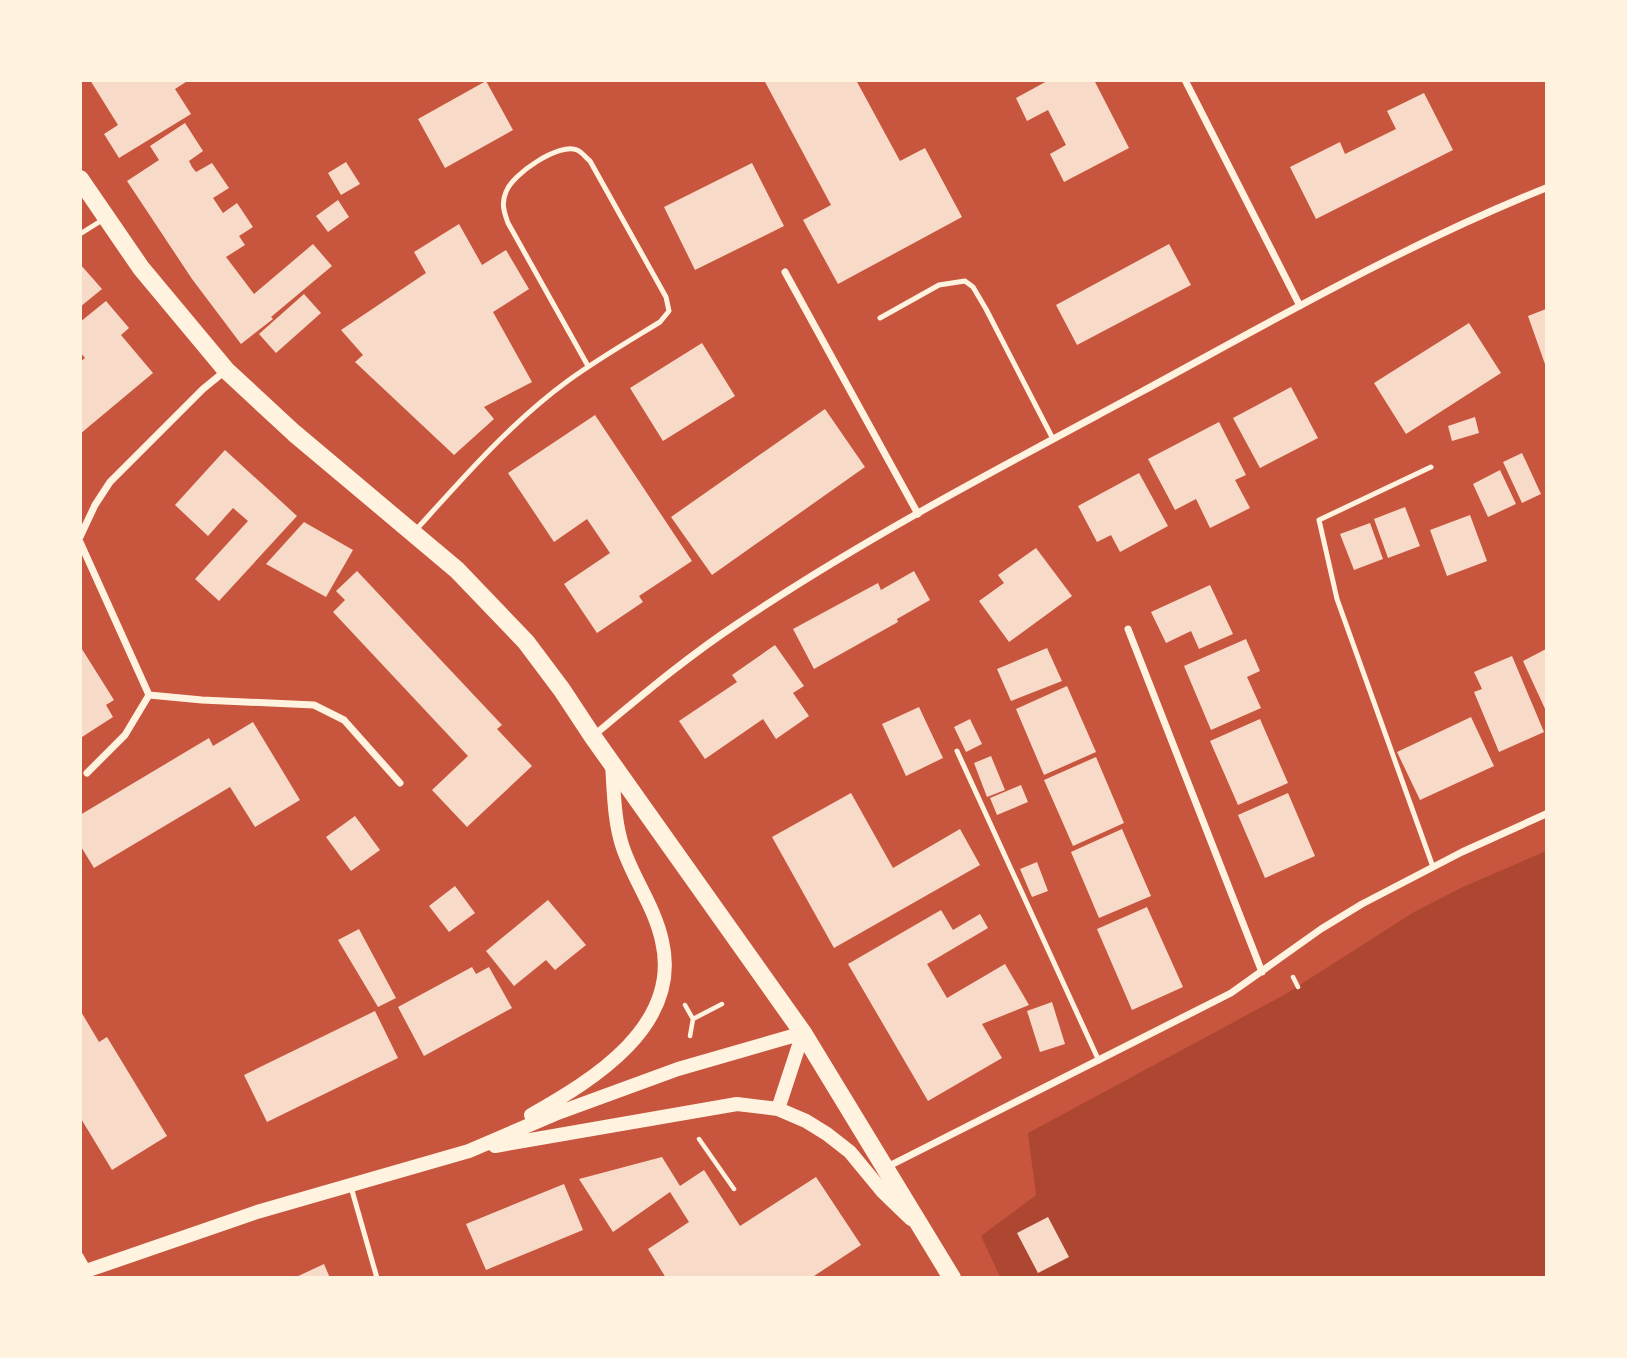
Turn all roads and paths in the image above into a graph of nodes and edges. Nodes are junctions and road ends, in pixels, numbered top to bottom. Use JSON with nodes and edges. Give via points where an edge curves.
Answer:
{"nodes":[{"id":1,"x":1185,"y":80,"type":"edge"},
{"id":2,"x":80,"y":178,"type":"edge"},
{"id":3,"x":1546,"y":188,"type":"edge"},
{"id":4,"x":107,"y":218,"type":"junction"},
{"id":5,"x":80,"y":234,"type":"edge"},
{"id":6,"x":785,"y":272,"type":"dead end"},
{"id":7,"x":1300,"y":306,"type":"junction"},
{"id":8,"x":880,"y":318,"type":"dead end"},
{"id":9,"x":588,"y":366,"type":"junction"},
{"id":10,"x":226,"y":370,"type":"junction"},
{"id":11,"x":1053,"y":439,"type":"junction"},
{"id":12,"x":1431,"y":467,"type":"dead end"},
{"id":13,"x":918,"y":514,"type":"junction"},
{"id":14,"x":412,"y":534,"type":"junction"},
{"id":15,"x":80,"y":540,"type":"edge"},
{"id":16,"x":1128,"y":629,"type":"dead end"},
{"id":17,"x":149,"y":695,"type":"junction"},
{"id":18,"x":593,"y":737,"type":"junction"},
{"id":19,"x":957,"y":751,"type":"dead end"},
{"id":20,"x":612,"y":763,"type":"junction"},
{"id":21,"x":87,"y":773,"type":"dead end"},
{"id":22,"x":400,"y":783,"type":"dead end"},
{"id":23,"x":1546,"y":814,"type":"edge"},
{"id":24,"x":1433,"y":867,"type":"junction"},
{"id":25,"x":1262,"y":972,"type":"junction"},
{"id":26,"x":678,"y":1003,"type":"dead end"},
{"id":27,"x":722,"y":1004,"type":"dead end"},
{"id":28,"x":693,"y":1019,"type":"junction"},
{"id":29,"x":803,"y":1033,"type":"junction"},
{"id":30,"x":689,"y":1043,"type":"dead end"},
{"id":31,"x":1099,"y":1061,"type":"junction"},
{"id":32,"x":778,"y":1109,"type":"junction"},
{"id":33,"x":696,"y":1132,"type":"dead end"},
{"id":34,"x":469,"y":1151,"type":"junction"},
{"id":35,"x":886,"y":1167,"type":"junction"},
{"id":36,"x":351,"y":1184,"type":"junction"},
{"id":37,"x":734,"y":1189,"type":"dead end"},
{"id":38,"x":927,"y":1235,"type":"junction"},
{"id":39,"x":80,"y":1256,"type":"edge"},
{"id":40,"x":84,"y":1271,"type":"edge"},
{"id":41,"x":377,"y":1278,"type":"edge"},
{"id":42,"x":952,"y":1278,"type":"edge"}],
"edges":[{"from":1,"to":7,"type":"street"},
{"from":2,"to":4,"type":"main road"},
{"from":3,"to":7,"type":"street","via":[[1398,254]]},
{"from":4,"to":5,"type":"lane"},
{"from":4,"to":10,"type":"main road","via":[[141,268]]},
{"from":6,"to":13,"type":"street"},
{"from":7,"to":11,"type":"street"},
{"from":8,"to":11,"type":"lane","via":[[939,285],[965,281],[986,309]]},
{"from":9,"to":9,"type":"lane","via":[[660,322],[669,311],[667,297],[590,161],[577,150],[561,149],[519,174],[506,189],[502,206]]},
{"from":9,"to":14,"type":"lane","via":[[503,436]]},
{"from":10,"to":14,"type":"main road"},
{"from":10,"to":15,"type":"street","via":[[110,482]]},
{"from":11,"to":13,"type":"street"},
{"from":12,"to":24,"type":"lane","via":[[1319,520],[1337,599]]},
{"from":13,"to":18,"type":"street","via":[[736,625]]},
{"from":14,"to":18,"type":"main road","via":[[457,570],[526,642]]},
{"from":15,"to":17,"type":"street"},
{"from":16,"to":25,"type":"street"},
{"from":17,"to":21,"type":"street","via":[[125,735]]},
{"from":17,"to":22,"type":"street","via":[[314,705],[344,720]]},
{"from":18,"to":20,"type":"main road"},
{"from":19,"to":31,"type":"lane"},
{"from":20,"to":29,"type":"main road"},
{"from":20,"to":34,"type":"main road","via":[[622,846],[663,944],[659,999],[641,1033],[594,1076]]},
{"from":23,"to":24,"type":"street"},
{"from":24,"to":25,"type":"street","via":[[1321,929]]},
{"from":25,"to":31,"type":"street","via":[[1231,993]]},
{"from":26,"to":28,"type":"path","via":[[685,1005]]},
{"from":27,"to":28,"type":"path"},
{"from":28,"to":30,"type":"path"},
{"from":29,"to":32,"type":"main road"},
{"from":29,"to":34,"type":"main road","via":[[666,1073]]},
{"from":29,"to":35,"type":"main road"},
{"from":31,"to":35,"type":"street"},
{"from":32,"to":34,"type":"main road","via":[[737,1104]]},
{"from":32,"to":38,"type":"main road","via":[[806,1121],[850,1152]]},
{"from":33,"to":37,"type":"path"},
{"from":34,"to":36,"type":"main road"},
{"from":35,"to":38,"type":"main road"},
{"from":36,"to":40,"type":"main road"},
{"from":36,"to":41,"type":"lane"},
{"from":38,"to":42,"type":"main road"},
{"from":39,"to":40,"type":"street"}]}
